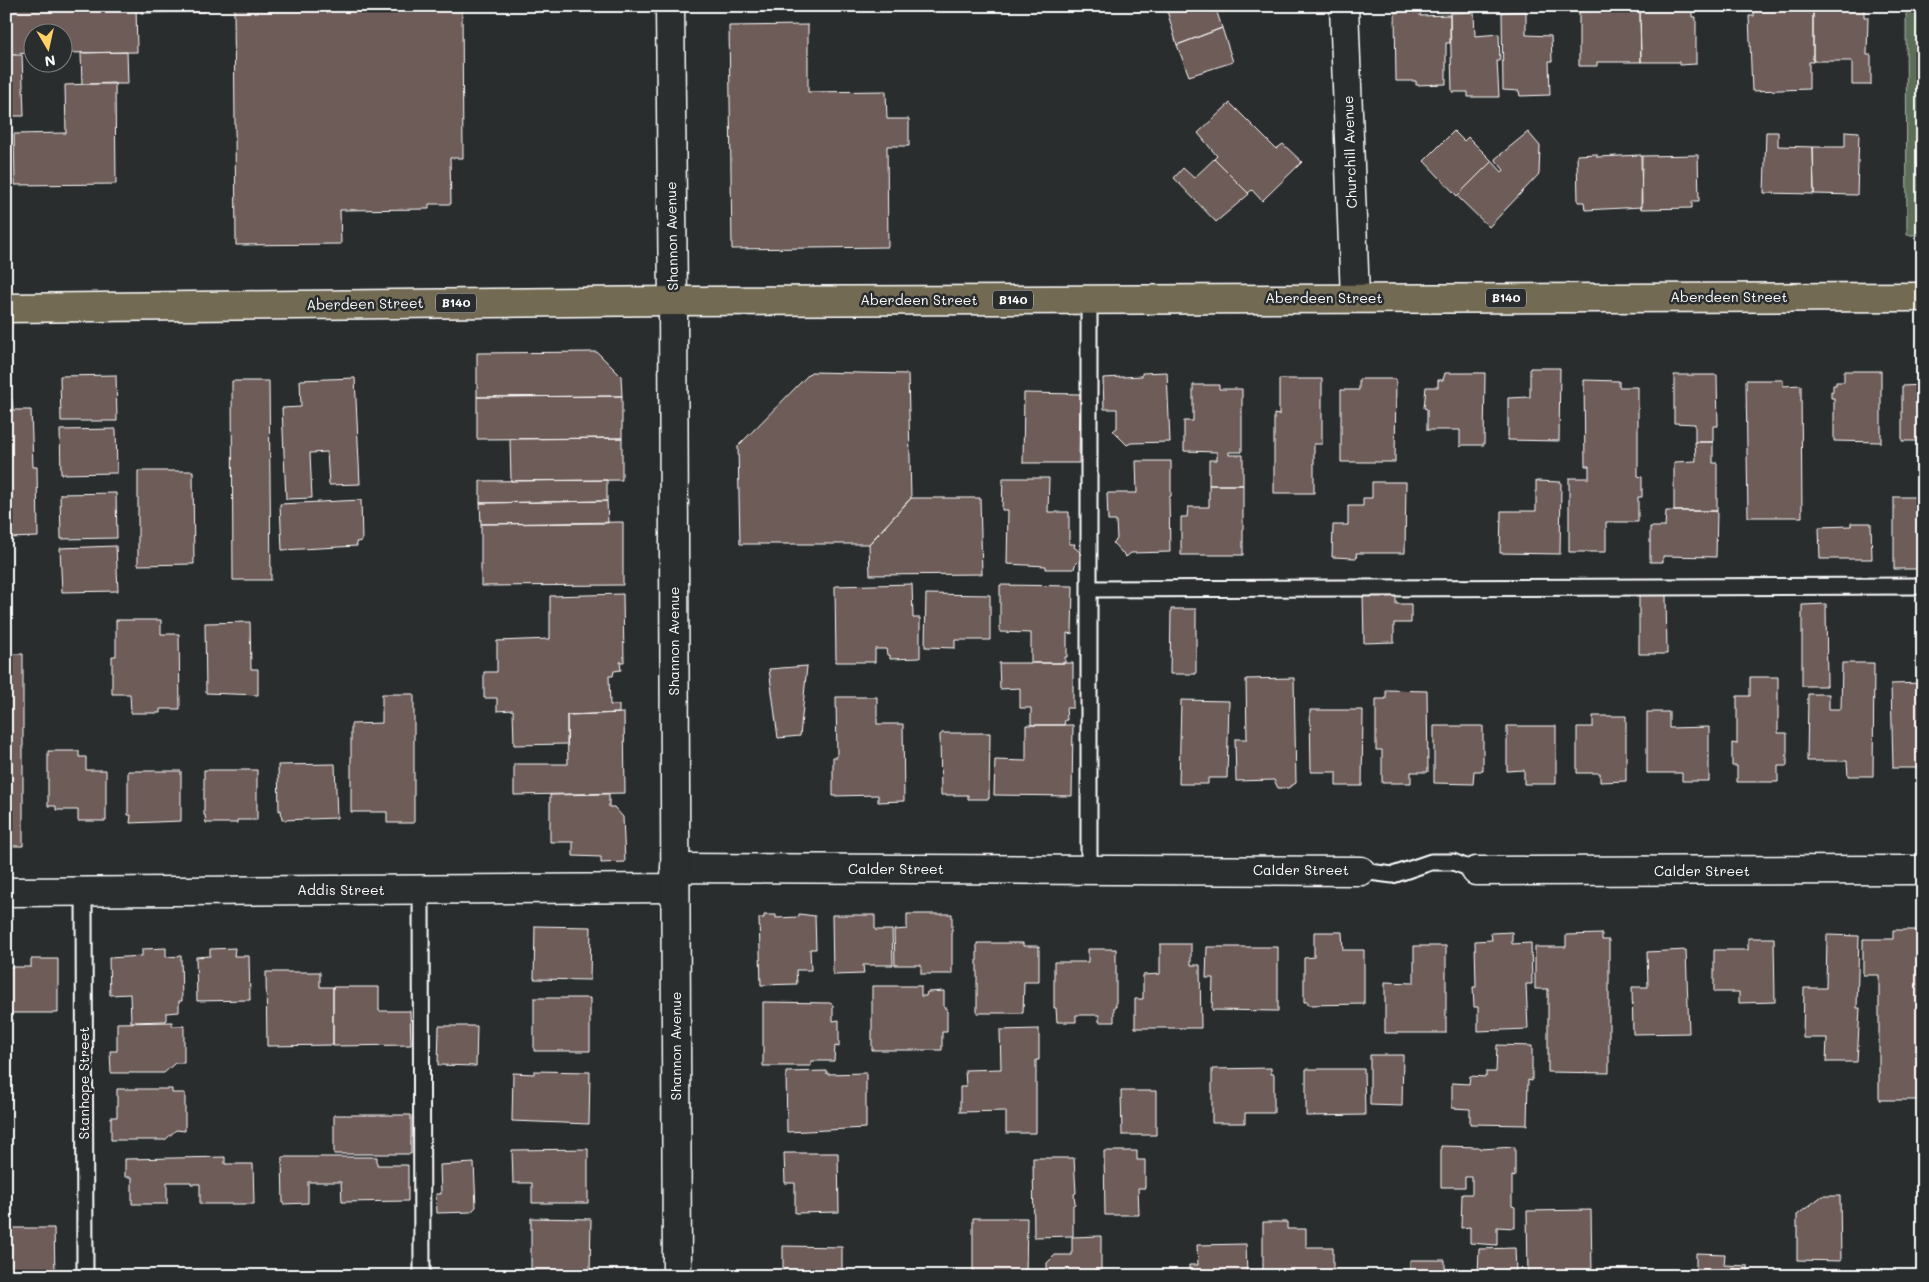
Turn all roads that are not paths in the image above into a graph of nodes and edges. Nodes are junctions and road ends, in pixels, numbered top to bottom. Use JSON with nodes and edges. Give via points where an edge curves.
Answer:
{"nodes":[{"id":1,"x":670,"y":6,"type":"edge"},
{"id":2,"x":1344,"y":6,"type":"edge"},
{"id":3,"x":1923,"y":297,"type":"edge"},
{"id":4,"x":1355,"y":298,"type":"junction"},
{"id":5,"x":1089,"y":300,"type":"junction"},
{"id":6,"x":673,"y":301,"type":"junction"},
{"id":7,"x":6,"y":308,"type":"edge"},
{"id":8,"x":1923,"y":586,"type":"edge"},
{"id":9,"x":1089,"y":589,"type":"junction"},
{"id":10,"x":1089,"y":869,"type":"junction"},
{"id":11,"x":1361,"y":870,"type":"joint"},
{"id":12,"x":1923,"y":870,"type":"edge"},
{"id":13,"x":1476,"y":872,"type":"joint"},
{"id":14,"x":675,"y":878,"type":"junction"},
{"id":15,"x":421,"y":889,"type":"junction"},
{"id":16,"x":84,"y":891,"type":"junction"},
{"id":17,"x":6,"y":892,"type":"edge"},
{"id":18,"x":85,"y":1276,"type":"edge"},
{"id":19,"x":422,"y":1276,"type":"edge"},
{"id":20,"x":677,"y":1276,"type":"edge"}],
"edges":[{"from":1,"to":6,"type":"street","name":"Shannon Avenue"},
{"from":2,"to":4,"type":"street","name":"Churchill Avenue"},
{"from":3,"to":4,"type":"main road","name":"Aberdeen Street","number":"B140"},
{"from":4,"to":5,"type":"main road","name":"Aberdeen Street","number":"B140"},
{"from":5,"to":6,"type":"main road","name":"Aberdeen Street","number":"B140"},
{"from":5,"to":9,"type":"lane"},
{"from":6,"to":7,"type":"main road","name":"Aberdeen Street","number":"B140"},
{"from":6,"to":14,"type":"street","name":"Shannon Avenue"},
{"from":8,"to":9,"type":"lane"},
{"from":9,"to":10,"type":"lane"},
{"from":10,"to":11,"type":"street","name":"Calder Street"},
{"from":10,"to":14,"type":"street","name":"Calder Street"},
{"from":11,"to":13,"type":"lane","name":"Calder Street","via":[[1393,875],[1432,862],[1453,862]]},
{"from":12,"to":13,"type":"street","name":"Calder Street"},
{"from":14,"to":15,"type":"street","name":"Addis Street"},
{"from":14,"to":20,"type":"street","name":"Shannon Avenue"},
{"from":15,"to":16,"type":"street","name":"Addis Street"},
{"from":15,"to":19,"type":"lane"},
{"from":16,"to":17,"type":"street","name":"Addis Street"},
{"from":16,"to":18,"type":"lane","name":"Stanhope Street"}]}
